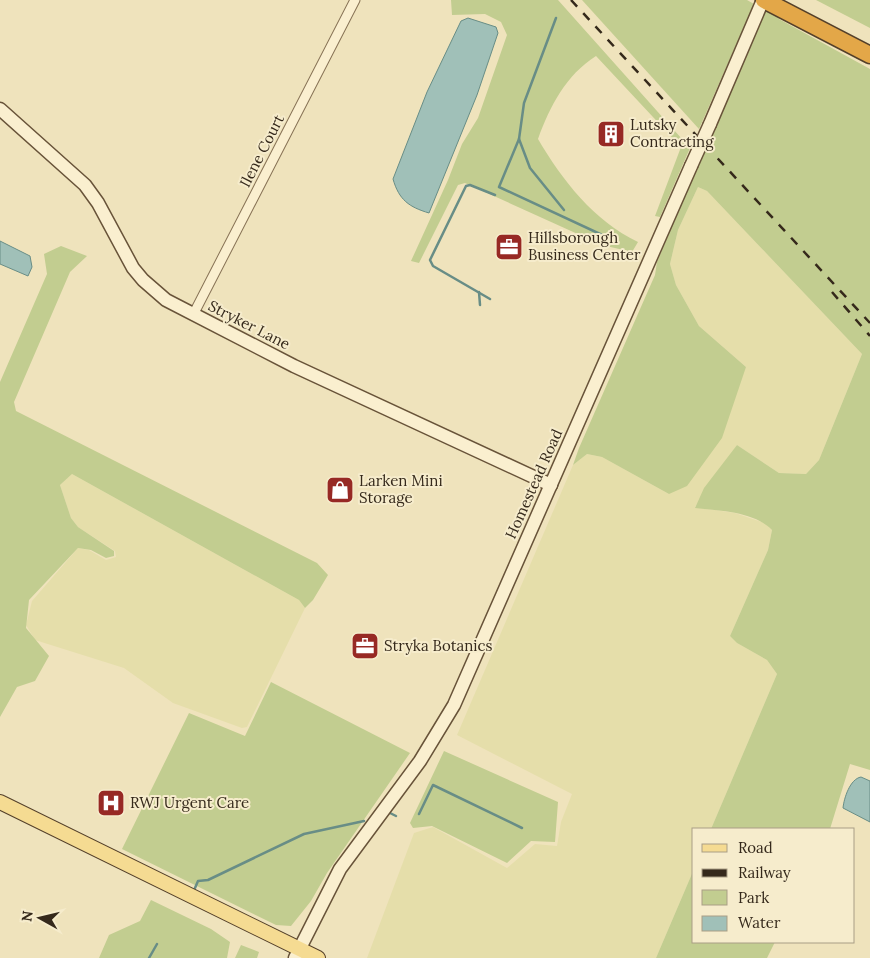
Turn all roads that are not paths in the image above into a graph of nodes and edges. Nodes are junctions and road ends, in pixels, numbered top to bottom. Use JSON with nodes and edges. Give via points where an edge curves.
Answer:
{"nodes":[{"id":1,"x":355,"y":0,"type":"edge"},
{"id":2,"x":764,"y":0,"type":"edge"},
{"id":3,"x":791,"y":5,"type":"edge"},
{"id":4,"x":870,"y":43,"type":"edge"},
{"id":5,"x":870,"y":56,"type":"edge"},
{"id":6,"x":0,"y":109,"type":"edge"},
{"id":7,"x":193,"y":315,"type":"junction"},
{"id":8,"x":551,"y":485,"type":"junction"},
{"id":9,"x":0,"y":802,"type":"edge"},
{"id":10,"x":297,"y":953,"type":"edge"},
{"id":11,"x":318,"y":958,"type":"edge"}],
"edges":[{"from":1,"to":7,"type":"street","name":"Ilene Court"},
{"from":2,"to":3,"type":"highway"},
{"from":2,"to":8,"type":"street","name":"Homestead Road","bridge":true},
{"from":3,"to":4,"type":"highway"},
{"from":3,"to":5,"type":"highway"},
{"from":6,"to":7,"type":"street","name":"Stryker Lane","via":[[85,185],[98,202],[125,256],[143,280],[166,300]]},
{"from":7,"to":8,"type":"street","name":"Stryker Lane"},
{"from":8,"to":10,"type":"street","name":"Homestead Road","via":[[447,718],[420,761],[340,870]]},
{"from":9,"to":10,"type":"main road"},
{"from":10,"to":11,"type":"main road"}]}
